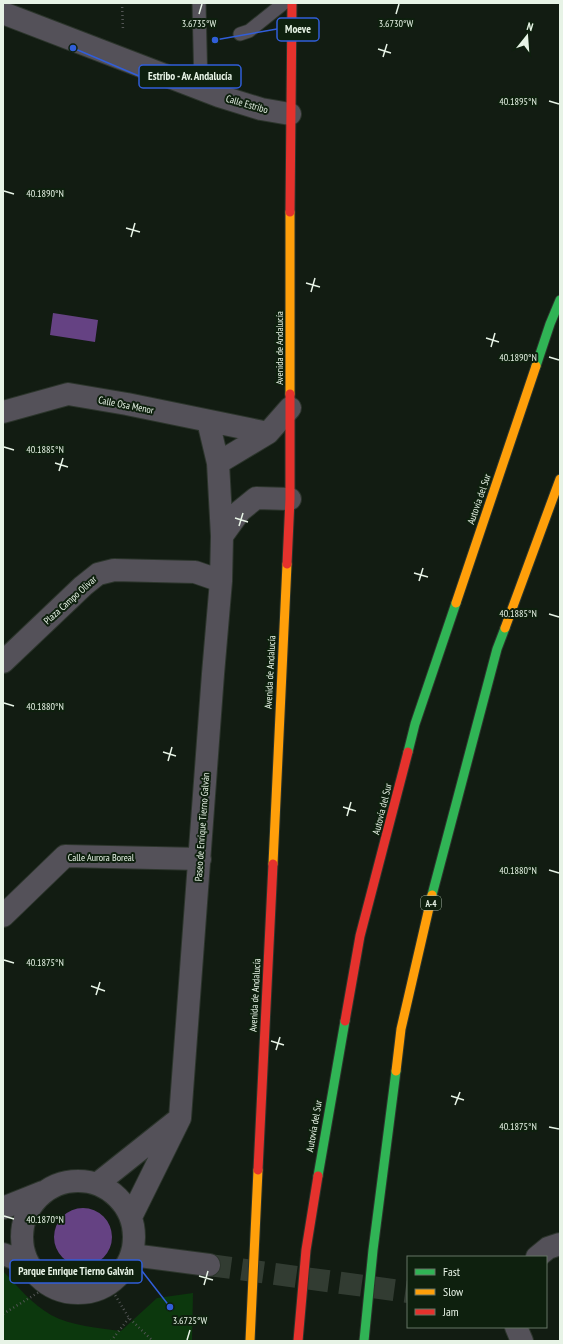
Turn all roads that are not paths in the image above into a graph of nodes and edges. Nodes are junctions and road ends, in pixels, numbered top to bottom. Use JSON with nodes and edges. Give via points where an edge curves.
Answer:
{"nodes":[{"id":1,"x":284,"y":3,"type":"edge"},
{"id":2,"x":292,"y":3,"type":"edge"},
{"id":3,"x":202,"y":9,"type":"edge"},
{"id":4,"x":3,"y":12,"type":"edge"},
{"id":5,"x":240,"y":34,"type":"dead end"},
{"id":6,"x":201,"y":89,"type":"junction"},
{"id":7,"x":290,"y":114,"type":"junction"},
{"id":8,"x":560,"y":300,"type":"edge"},
{"id":9,"x":290,"y":408,"type":"junction"},
{"id":10,"x":3,"y":412,"type":"edge"},
{"id":11,"x":208,"y":421,"type":"junction"},
{"id":12,"x":268,"y":433,"type":"junction"},
{"id":13,"x":218,"y":463,"type":"junction"},
{"id":14,"x":560,"y":479,"type":"edge"},
{"id":15,"x":290,"y":499,"type":"junction"},
{"id":16,"x":222,"y":536,"type":"junction"},
{"id":17,"x":221,"y":581,"type":"junction"},
{"id":18,"x":3,"y":662,"type":"edge"},
{"id":19,"x":200,"y":859,"type":"junction"},
{"id":20,"x":3,"y":916,"type":"edge"},
{"id":21,"x":180,"y":1118,"type":"junction"},
{"id":22,"x":97,"y":1184,"type":"junction"},
{"id":23,"x":44,"y":1192,"type":"junction"},
{"id":24,"x":3,"y":1208,"type":"edge"},
{"id":25,"x":131,"y":1217,"type":"junction"},
{"id":26,"x":560,"y":1244,"type":"edge"},
{"id":27,"x":3,"y":1254,"type":"edge"},
{"id":28,"x":132,"y":1255,"type":"junction"},
{"id":29,"x":537,"y":1256,"type":"edge"},
{"id":30,"x":27,"y":1263,"type":"junction"},
{"id":31,"x":209,"y":1265,"type":"tunnel mouth"},
{"id":32,"x":516,"y":1328,"type":"edge"},
{"id":33,"x":250,"y":1341,"type":"edge"},
{"id":34,"x":298,"y":1341,"type":"edge"},
{"id":35,"x":364,"y":1341,"type":"edge"},
{"id":36,"x":522,"y":1341,"type":"edge"}],
"edges":[{"from":1,"to":5,"type":"lane","via":[[249,31]]},
{"from":2,"to":7,"type":"main road","name":"Avenida de Andalucía"},
{"from":3,"to":6,"type":"lane"},
{"from":4,"to":6,"type":"street","name":"Calle Estribo"},
{"from":6,"to":7,"type":"street","name":"Calle Estribo","via":[[261,109]]},
{"from":7,"to":9,"type":"main road","name":"Avenida de Andalucía"},
{"from":8,"to":34,"type":"main road","name":"Autovía del Sur","via":[[415,724],[360,936],[306,1250]]},
{"from":9,"to":12,"type":"street"},
{"from":9,"to":15,"type":"main road","name":"Avenida de Andalucía"},
{"from":10,"to":11,"type":"street","name":"Calle Osa Menor","via":[[68,394]]},
{"from":11,"to":12,"type":"street","name":"Calle Osa Menor"},
{"from":11,"to":13,"type":"street"},
{"from":12,"to":13,"type":"street"},
{"from":13,"to":16,"type":"street","name":"Paseo de Enrique Tierno Galván"},
{"from":14,"to":35,"type":"main road","number":"A-4","via":[[497,649],[428,912],[402,1030],[373,1250]]},
{"from":15,"to":16,"type":"street","via":[[256,498],[240,511]]},
{"from":15,"to":33,"type":"main road","name":"Avenida de Andalucía"},
{"from":16,"to":17,"type":"street","name":"Paseo de Enrique Tierno Galván"},
{"from":17,"to":18,"type":"street","name":"Plaza Campo Olivar","via":[[195,572],[114,570],[98,574]]},
{"from":17,"to":19,"type":"street","name":"Paseo de Enrique Tierno Galván"},
{"from":19,"to":20,"type":"street","name":"Calle Aurora Boreal","via":[[65,856]]},
{"from":19,"to":21,"type":"street","name":"Paseo de Enrique Tierno Galván"},
{"from":21,"to":22,"type":"street"},
{"from":21,"to":25,"type":"street","name":"Paseo de Enrique Tierno Galván"},
{"from":22,"to":23,"type":"street","via":[[79,1181],[60,1184]]},
{"from":22,"to":25,"type":"street","via":[[123,1203]]},
{"from":23,"to":24,"type":"street"},
{"from":23,"to":30,"type":"street","via":[[30,1206],[23,1224],[22,1244]]},
{"from":25,"to":28,"type":"street","via":[[135,1236]]},
{"from":26,"to":29,"type":"street","via":[[548,1248]]},
{"from":27,"to":30,"type":"street"},
{"from":28,"to":30,"type":"street","via":[[123,1272],[109,1284],[90,1292],[68,1293],[49,1286],[36,1276]]},
{"from":28,"to":31,"type":"street"},
{"from":32,"to":36,"type":"street"}]}
